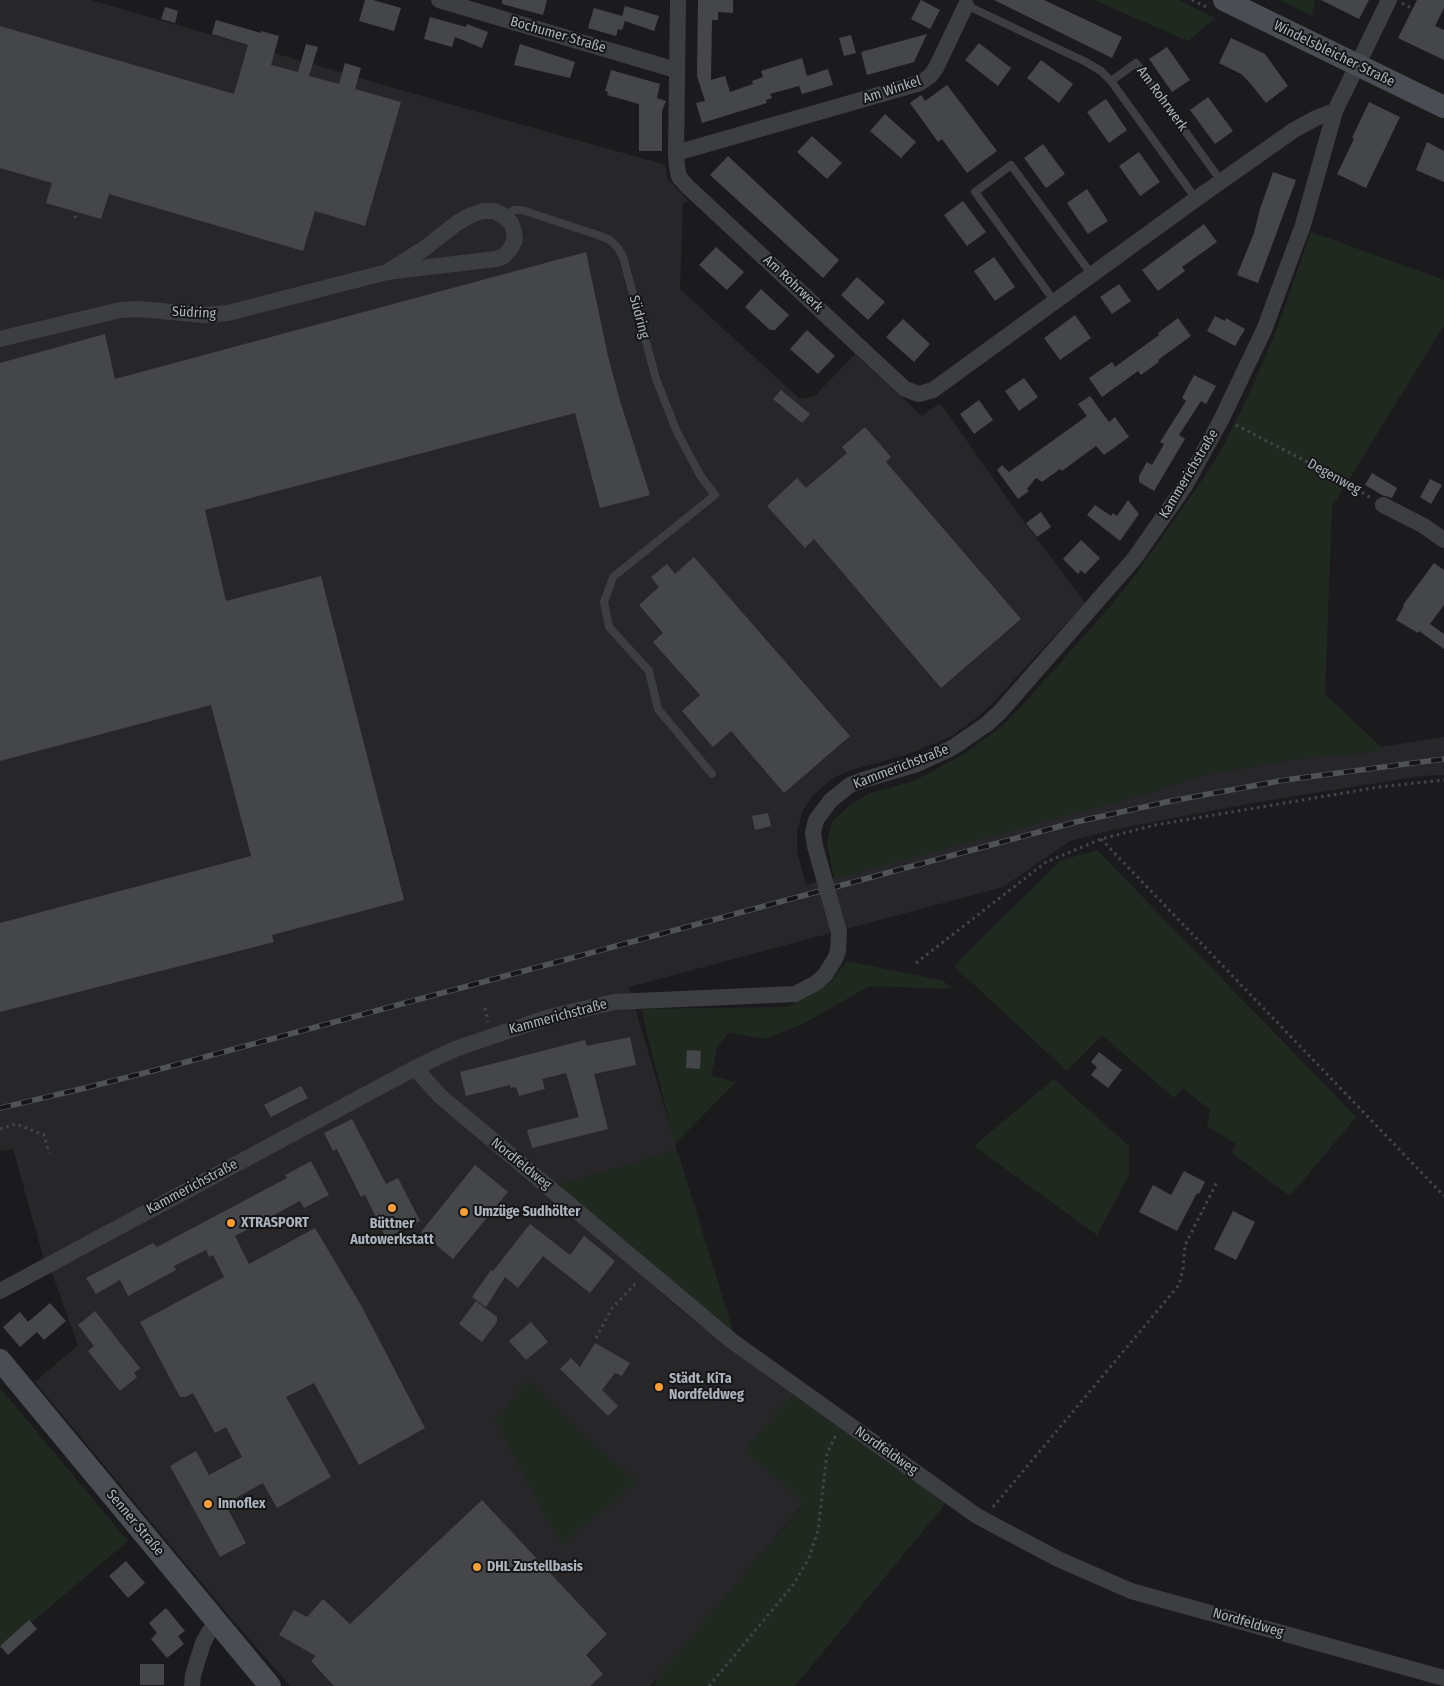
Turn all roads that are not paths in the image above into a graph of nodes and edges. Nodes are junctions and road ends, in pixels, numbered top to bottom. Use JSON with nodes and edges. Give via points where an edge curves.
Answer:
{"nodes":[{"id":1,"x":439,"y":0,"type":"edge"},
{"id":2,"x":678,"y":0,"type":"edge"},
{"id":3,"x":1224,"y":0,"type":"edge"},
{"id":4,"x":1389,"y":0,"type":"edge"},
{"id":5,"x":966,"y":5,"type":"joint"},
{"id":6,"x":1356,"y":65,"type":"junction"},
{"id":7,"x":676,"y":70,"type":"junction"},
{"id":8,"x":1111,"y":81,"type":"junction"},
{"id":9,"x":1444,"y":106,"type":"edge"},
{"id":10,"x":1335,"y":111,"type":"junction"},
{"id":11,"x":676,"y":153,"type":"junction"},
{"id":12,"x":1221,"y":181,"type":"junction"},
{"id":13,"x":1196,"y":199,"type":"junction"},
{"id":14,"x":504,"y":216,"type":"junction"},
{"id":15,"x":387,"y":272,"type":"junction"},
{"id":16,"x":1092,"y":275,"type":"junction"},
{"id":17,"x":1055,"y":302,"type":"junction"},
{"id":18,"x":0,"y":339,"type":"edge"},
{"id":19,"x":1382,"y":505,"type":"road end"},
{"id":20,"x":1444,"y":540,"type":"edge"},
{"id":21,"x":712,"y":774,"type":"dead end"},
{"id":22,"x":415,"y":1068,"type":"junction"},
{"id":23,"x":0,"y":1291,"type":"edge"},
{"id":24,"x":0,"y":1360,"type":"edge"},
{"id":25,"x":217,"y":1623,"type":"junction"},
{"id":26,"x":1444,"y":1678,"type":"edge"},
{"id":27,"x":192,"y":1686,"type":"edge"},
{"id":28,"x":270,"y":1686,"type":"edge"}],
"edges":[{"from":1,"to":7,"type":"street","name":"Bochumer Straße"},
{"from":2,"to":7,"type":"street","name":"Am Rohrwerk"},
{"from":3,"to":6,"type":"street","name":"Windelsbleicher Straße"},
{"from":4,"to":6,"type":"street","name":"Kammerichstraße"},
{"from":5,"to":8,"type":"lane","name":"Am Winkel","via":[[1086,62]]},
{"from":5,"to":11,"type":"street","name":"Am Winkel","via":[[936,68],[920,83]]},
{"from":6,"to":9,"type":"street","name":"Windelsbleicher Straße"},
{"from":6,"to":10,"type":"street","name":"Kammerichstraße"},
{"from":7,"to":11,"type":"street","name":"Am Rohrwerk"},
{"from":8,"to":12,"type":"lane","name":"Am Rohrwerk","via":[[1136,63]]},
{"from":8,"to":13,"type":"lane"},
{"from":10,"to":12,"type":"street","name":"Am Rohrwerk","via":[[1294,130]]},
{"from":10,"to":22,"type":"street","name":"Kammerichstraße","bridge":true,"via":[[1303,225],[1264,330],[1185,486],[1134,559],[987,724],[952,748],[917,764],[850,785],[831,800],[816,820],[815,846],[838,932],[838,951],[825,975],[795,994],[604,1003],[485,1038]]},
{"from":11,"to":17,"type":"street","name":"Am Rohrwerk","via":[[680,177],[687,186],[911,392],[933,390]]},
{"from":12,"to":13,"type":"street","name":"Am Rohrwerk"},
{"from":13,"to":16,"type":"street","name":"Am Rohrwerk"},
{"from":14,"to":15,"type":"street","name":"Südring","via":[[494,211],[470,215]]},
{"from":14,"to":15,"type":"street","name":"Südring","via":[[511,223],[515,240],[504,256]]},
{"from":14,"to":21,"type":"lane","name":"Südring","via":[[514,210],[522,210],[601,236],[618,248],[656,378],[677,432],[700,475],[715,495],[613,577],[604,602],[609,627],[649,671],[658,709]]},
{"from":15,"to":18,"type":"street","name":"Südring","via":[[228,313],[203,315],[146,309],[120,310]]},
{"from":16,"to":17,"type":"street","name":"Am Rohrwerk"},
{"from":16,"to":17,"type":"lane","via":[[1012,165],[975,192]]},
{"from":19,"to":20,"type":"street"},
{"from":22,"to":23,"type":"street","name":"Kammerichstraße"},
{"from":22,"to":26,"type":"street","name":"Nordfeldweg","via":[[440,1096],[732,1341],[983,1519],[1058,1559],[1131,1591]]},
{"from":24,"to":25,"type":"street","name":"Senner Straße"},
{"from":25,"to":27,"type":"street","via":[[202,1643]]},
{"from":25,"to":28,"type":"street","name":"Senner Straße"}]}
